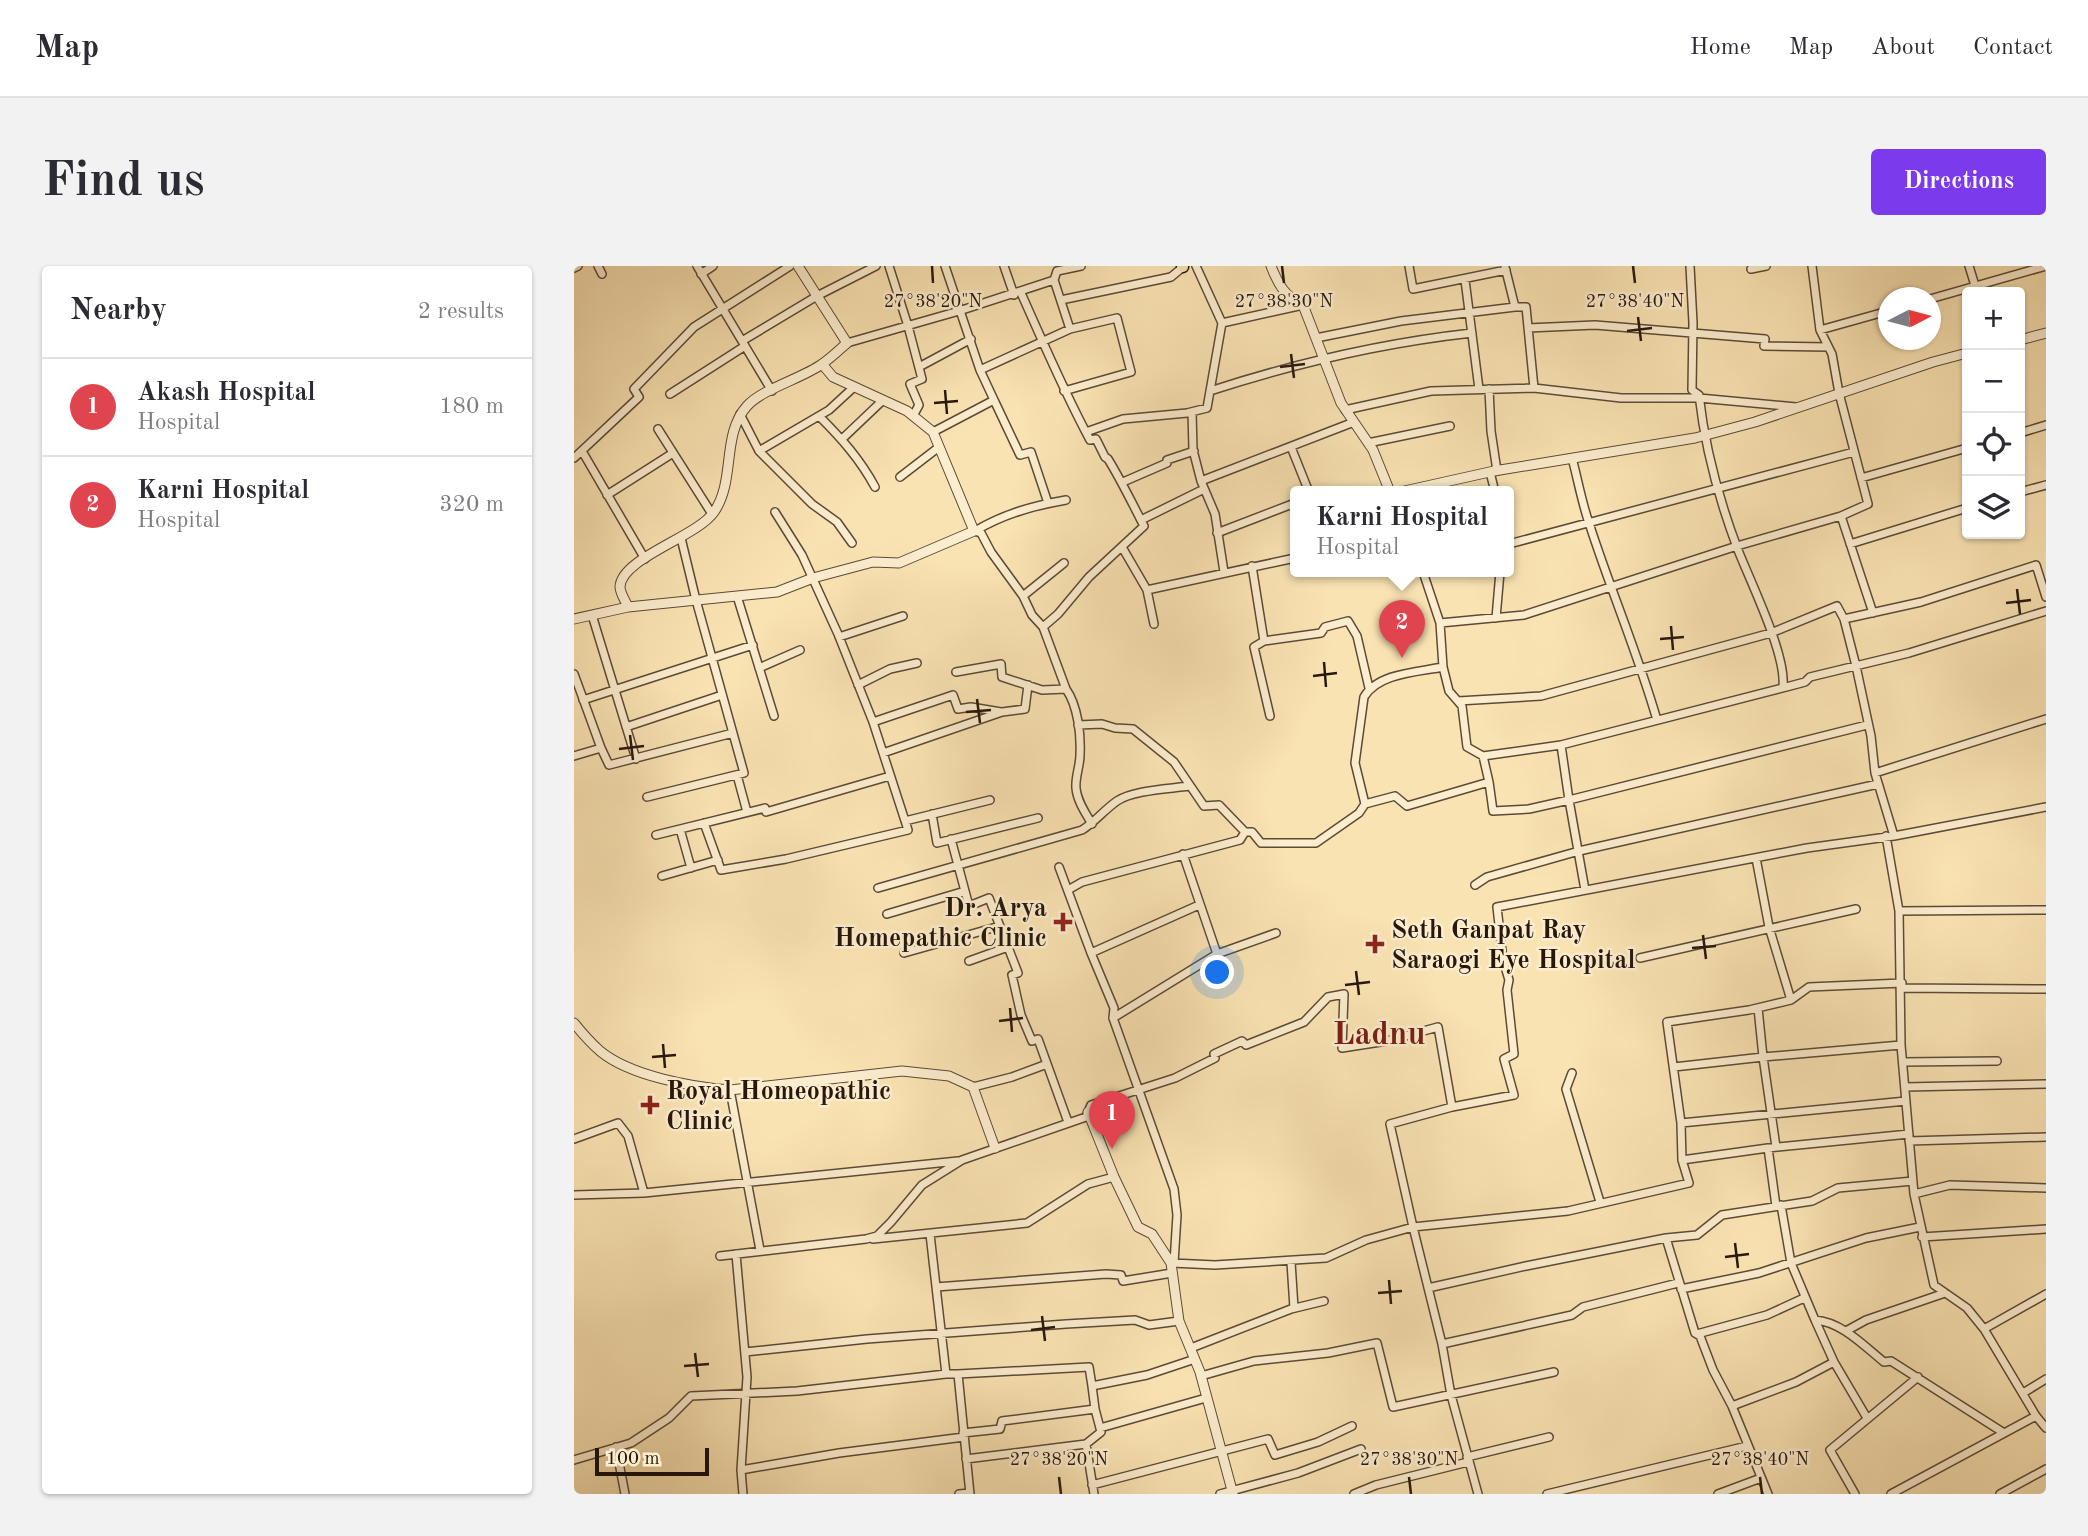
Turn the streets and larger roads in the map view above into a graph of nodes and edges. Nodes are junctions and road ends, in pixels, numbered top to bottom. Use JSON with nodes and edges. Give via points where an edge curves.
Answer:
{"nodes":[{"id":1,"x":713,"y":266,"type":"edge"},
{"id":2,"x":790,"y":266,"type":"edge"},
{"id":3,"x":798,"y":266,"type":"edge"},
{"id":4,"x":876,"y":266,"type":"edge"},
{"id":5,"x":889,"y":266,"type":"edge"},
{"id":6,"x":945,"y":266,"type":"edge"},
{"id":7,"x":1004,"y":266,"type":"edge"},
{"id":8,"x":1081,"y":266,"type":"edge"},
{"id":9,"x":1183,"y":266,"type":"edge"},
{"id":10,"x":1196,"y":266,"type":"edge"},
{"id":11,"x":1271,"y":266,"type":"edge"},
{"id":12,"x":1409,"y":266,"type":"edge"},
{"id":13,"x":1690,"y":266,"type":"edge"},
{"id":14,"x":1766,"y":266,"type":"edge"},
{"id":15,"x":1812,"y":266,"type":"edge"},
{"id":16,"x":1969,"y":266,"type":"edge"},
{"id":17,"x":2046,"y":266,"type":"edge"},
{"id":18,"x":1505,"y":268,"type":"edge"},
{"id":19,"x":1751,"y":269,"type":"dead end"},
{"id":20,"x":699,"y":270,"type":"edge"},
{"id":21,"x":1055,"y":280,"type":"junction"},
{"id":22,"x":1465,"y":281,"type":"junction"},
{"id":23,"x":1975,"y":287,"type":"edge"},
{"id":24,"x":1985,"y":287,"type":"edge"},
{"id":25,"x":1962,"y":293,"type":"edge"},
{"id":26,"x":1017,"y":294,"type":"junction"},
{"id":27,"x":817,"y":296,"type":"junction"},
{"id":28,"x":1941,"y":297,"type":"edge"},
{"id":29,"x":1061,"y":300,"type":"junction"},
{"id":30,"x":1303,"y":305,"type":"junction"},
{"id":31,"x":1514,"y":307,"type":"junction"},
{"id":32,"x":722,"y":308,"type":"junction"},
{"id":33,"x":959,"y":312,"type":"junction"},
{"id":34,"x":1468,"y":312,"type":"junction"},
{"id":35,"x":1878,"y":314,"type":"edge"},
{"id":36,"x":1222,"y":323,"type":"junction"},
{"id":37,"x":908,"y":326,"type":"junction"},
{"id":38,"x":1528,"y":328,"type":"junction"},
{"id":39,"x":1070,"y":329,"type":"junction"},
{"id":40,"x":1820,"y":330,"type":"junction"},
{"id":41,"x":1472,"y":332,"type":"junction"},
{"id":42,"x":2046,"y":333,"type":"edge"},
{"id":43,"x":1693,"y":335,"type":"junction"},
{"id":44,"x":1316,"y":338,"type":"junction"},
{"id":45,"x":971,"y":339,"type":"junction"},
{"id":46,"x":2025,"y":339,"type":"edge"},
{"id":47,"x":1043,"y":342,"type":"junction"},
{"id":48,"x":743,"y":343,"type":"junction"},
{"id":49,"x":847,"y":343,"type":"junction"},
{"id":50,"x":1828,"y":347,"type":"junction"},
{"id":51,"x":1962,"y":355,"type":"edge"},
{"id":52,"x":1323,"y":358,"type":"junction"},
{"id":53,"x":822,"y":364,"type":"junction"},
{"id":54,"x":919,"y":368,"type":"junction"},
{"id":55,"x":980,"y":370,"type":"junction"},
{"id":56,"x":854,"y":387,"type":"junction"},
{"id":57,"x":1534,"y":388,"type":"junction"},
{"id":58,"x":1479,"y":389,"type":"junction"},
{"id":59,"x":1489,"y":389,"type":"junction"},
{"id":60,"x":772,"y":391,"type":"junction"},
{"id":61,"x":1064,"y":391,"type":"junction"},
{"id":62,"x":1210,"y":391,"type":"junction"},
{"id":63,"x":1839,"y":393,"type":"junction"},
{"id":64,"x":670,"y":394,"type":"dead end"},
{"id":65,"x":1699,"y":397,"type":"junction"},
{"id":66,"x":994,"y":400,"type":"junction"},
{"id":67,"x":882,"y":401,"type":"junction"},
{"id":68,"x":1799,"y":407,"type":"junction"},
{"id":69,"x":1345,"y":410,"type":"junction"},
{"id":70,"x":1192,"y":412,"type":"junction"},
{"id":71,"x":740,"y":414,"type":"junction"},
{"id":72,"x":819,"y":416,"type":"junction"},
{"id":73,"x":913,"y":416,"type":"junction"},
{"id":74,"x":1354,"y":422,"type":"junction"},
{"id":75,"x":2046,"y":425,"type":"edge"},
{"id":76,"x":1450,"y":426,"type":"dead end"},
{"id":77,"x":658,"y":429,"type":"dead end"},
{"id":78,"x":2025,"y":431,"type":"edge"},
{"id":79,"x":933,"y":432,"type":"junction"},
{"id":80,"x":1086,"y":432,"type":"junction"},
{"id":81,"x":1703,"y":436,"type":"junction"},
{"id":82,"x":842,"y":439,"type":"junction"},
{"id":83,"x":1368,"y":443,"type":"junction"},
{"id":84,"x":939,"y":447,"type":"junction"},
{"id":85,"x":1291,"y":447,"type":"junction"},
{"id":86,"x":1962,"y":449,"type":"edge"},
{"id":87,"x":582,"y":451,"type":"junction"},
{"id":88,"x":759,"y":451,"type":"junction"},
{"id":89,"x":1194,"y":452,"type":"junction"},
{"id":90,"x":1854,"y":452,"type":"junction"},
{"id":91,"x":673,"y":453,"type":"junction"},
{"id":92,"x":574,"y":458,"type":"edge"},
{"id":93,"x":1572,"y":458,"type":"junction"},
{"id":94,"x":1493,"y":472,"type":"junction"},
{"id":95,"x":900,"y":477,"type":"dead end"},
{"id":96,"x":1861,"y":478,"type":"junction"},
{"id":97,"x":1123,"y":482,"type":"junction"},
{"id":98,"x":1203,"y":485,"type":"junction"},
{"id":99,"x":2046,"y":485,"type":"edge"},
{"id":100,"x":1307,"y":486,"type":"edge"},
{"id":101,"x":1387,"y":486,"type":"edge"},
{"id":102,"x":1428,"y":486,"type":"edge"},
{"id":103,"x":1495,"y":486,"type":"edge"},
{"id":104,"x":1718,"y":486,"type":"junction"},
{"id":105,"x":875,"y":487,"type":"dead end"},
{"id":106,"x":2025,"y":491,"type":"edge"},
{"id":107,"x":607,"y":495,"type":"junction"},
{"id":108,"x":1066,"y":500,"type":"dead end"},
{"id":109,"x":1048,"y":503,"type":"junction"},
{"id":110,"x":1290,"y":505,"type":"edge"},
{"id":111,"x":1962,"y":510,"type":"edge"},
{"id":112,"x":775,"y":512,"type":"dead end"},
{"id":113,"x":712,"y":514,"type":"junction"},
{"id":114,"x":1841,"y":516,"type":"junction"},
{"id":115,"x":1141,"y":520,"type":"junction"},
{"id":116,"x":1588,"y":522,"type":"junction"},
{"id":117,"x":974,"y":531,"type":"junction"},
{"id":118,"x":1217,"y":533,"type":"junction"},
{"id":119,"x":681,"y":538,"type":"junction"},
{"id":120,"x":1514,"y":540,"type":"edge"},
{"id":121,"x":852,"y":543,"type":"dead end"},
{"id":122,"x":1850,"y":544,"type":"junction"},
{"id":123,"x":1737,"y":546,"type":"junction"},
{"id":124,"x":1122,"y":547,"type":"junction"},
{"id":125,"x":645,"y":559,"type":"junction"},
{"id":126,"x":1290,"y":559,"type":"edge"},
{"id":127,"x":1064,"y":563,"type":"dead end"},
{"id":128,"x":1252,"y":566,"type":"junction"},
{"id":129,"x":1224,"y":572,"type":"junction"},
{"id":130,"x":1425,"y":577,"type":"edge"},
{"id":131,"x":1500,"y":577,"type":"edge"},
{"id":132,"x":813,"y":578,"type":"junction"},
{"id":133,"x":1610,"y":587,"type":"junction"},
{"id":134,"x":1147,"y":590,"type":"junction"},
{"id":135,"x":737,"y":596,"type":"junction"},
{"id":136,"x":1023,"y":596,"type":"junction"},
{"id":137,"x":2046,"y":597,"type":"edge"},
{"id":138,"x":695,"y":600,"type":"junction"},
{"id":139,"x":628,"y":607,"type":"junction"},
{"id":140,"x":2046,"y":611,"type":"edge"},
{"id":141,"x":1873,"y":612,"type":"junction"},
{"id":142,"x":592,"y":615,"type":"junction"},
{"id":143,"x":903,"y":616,"type":"dead end"},
{"id":144,"x":1496,"y":618,"type":"junction"},
{"id":145,"x":1844,"y":618,"type":"junction"},
{"id":146,"x":574,"y":619,"type":"edge"},
{"id":147,"x":1440,"y":623,"type":"junction"},
{"id":148,"x":1154,"y":624,"type":"dead end"},
{"id":149,"x":1043,"y":627,"type":"junction"},
{"id":150,"x":1771,"y":633,"type":"junction"},
{"id":151,"x":839,"y":636,"type":"junction"},
{"id":152,"x":1264,"y":641,"type":"junction"},
{"id":153,"x":752,"y":646,"type":"junction"},
{"id":154,"x":800,"y":650,"type":"dead end"},
{"id":155,"x":711,"y":659,"type":"junction"},
{"id":156,"x":917,"y":663,"type":"dead end"},
{"id":157,"x":1856,"y":666,"type":"junction"},
{"id":158,"x":1443,"y":667,"type":"junction"},
{"id":159,"x":760,"y":668,"type":"junction"},
{"id":160,"x":1642,"y":668,"type":"junction"},
{"id":161,"x":956,"y":672,"type":"dead end"},
{"id":162,"x":575,"y":680,"type":"edge"},
{"id":163,"x":858,"y":685,"type":"junction"},
{"id":164,"x":1028,"y":685,"type":"junction"},
{"id":165,"x":1783,"y":686,"type":"junction"},
{"id":166,"x":1369,"y":688,"type":"junction"},
{"id":167,"x":1066,"y":689,"type":"junction"},
{"id":168,"x":615,"y":690,"type":"junction"},
{"id":169,"x":722,"y":695,"type":"junction"},
{"id":170,"x":583,"y":700,"type":"junction"},
{"id":171,"x":1458,"y":701,"type":"junction"},
{"id":172,"x":1002,"y":712,"type":"junction"},
{"id":173,"x":774,"y":716,"type":"dead end"},
{"id":174,"x":1270,"y":716,"type":"dead end"},
{"id":175,"x":2046,"y":719,"type":"edge"},
{"id":176,"x":1657,"y":720,"type":"junction"},
{"id":177,"x":873,"y":722,"type":"junction"},
{"id":178,"x":1078,"y":725,"type":"junction"},
{"id":179,"x":1867,"y":725,"type":"junction"},
{"id":180,"x":626,"y":727,"type":"junction"},
{"id":181,"x":733,"y":733,"type":"junction"},
{"id":182,"x":1561,"y":745,"type":"junction"},
{"id":183,"x":601,"y":748,"type":"junction"},
{"id":184,"x":883,"y":753,"type":"junction"},
{"id":185,"x":574,"y":756,"type":"edge"},
{"id":186,"x":1483,"y":756,"type":"junction"},
{"id":187,"x":636,"y":759,"type":"junction"},
{"id":188,"x":1875,"y":773,"type":"junction"},
{"id":189,"x":737,"y":775,"type":"junction"},
{"id":190,"x":890,"y":776,"type":"junction"},
{"id":191,"x":1489,"y":782,"type":"junction"},
{"id":192,"x":1878,"y":784,"type":"junction"},
{"id":193,"x":1189,"y":786,"type":"junction"},
{"id":194,"x":647,"y":797,"type":"dead end"},
{"id":195,"x":990,"y":800,"type":"dead end"},
{"id":196,"x":1569,"y":800,"type":"junction"},
{"id":197,"x":1365,"y":804,"type":"junction"},
{"id":198,"x":2046,"y":807,"type":"edge"},
{"id":199,"x":747,"y":811,"type":"junction"},
{"id":200,"x":932,"y":814,"type":"junction"},
{"id":201,"x":1038,"y":818,"type":"dead end"},
{"id":202,"x":905,"y":821,"type":"junction"},
{"id":203,"x":704,"y":823,"type":"junction"},
{"id":204,"x":1092,"y":824,"type":"junction"},
{"id":205,"x":680,"y":829,"type":"junction"},
{"id":206,"x":1245,"y":832,"type":"junction"},
{"id":207,"x":656,"y":835,"type":"dead end"},
{"id":208,"x":1890,"y":836,"type":"junction"},
{"id":209,"x":951,"y":839,"type":"junction"},
{"id":210,"x":1578,"y":851,"type":"junction"},
{"id":211,"x":1183,"y":854,"type":"junction"},
{"id":212,"x":1756,"y":858,"type":"junction"},
{"id":213,"x":718,"y":860,"type":"junction"},
{"id":214,"x":958,"y":866,"type":"junction"},
{"id":215,"x":1059,"y":867,"type":"dead end"},
{"id":216,"x":691,"y":868,"type":"junction"},
{"id":217,"x":663,"y":876,"type":"dead end"},
{"id":218,"x":1475,"y":885,"type":"dead end"},
{"id":219,"x":878,"y":888,"type":"dead end"},
{"id":220,"x":1068,"y":890,"type":"junction"},
{"id":221,"x":1585,"y":890,"type":"junction"},
{"id":222,"x":965,"y":891,"type":"junction"},
{"id":223,"x":1199,"y":905,"type":"junction"},
{"id":224,"x":1856,"y":908,"type":"dead end"},
{"id":225,"x":2046,"y":910,"type":"edge"},
{"id":226,"x":1899,"y":911,"type":"junction"},
{"id":227,"x":887,"y":914,"type":"dead end"},
{"id":228,"x":1000,"y":926,"type":"junction"},
{"id":229,"x":1769,"y":927,"type":"junction"},
{"id":230,"x":1276,"y":933,"type":"dead end"},
{"id":231,"x":1008,"y":947,"type":"junction"},
{"id":232,"x":904,"y":953,"type":"dead end"},
{"id":233,"x":1091,"y":953,"type":"junction"},
{"id":234,"x":1217,"y":954,"type":"junction"},
{"id":235,"x":1640,"y":958,"type":"dead end"},
{"id":236,"x":969,"y":961,"type":"dead end"},
{"id":237,"x":1902,"y":985,"type":"junction"},
{"id":238,"x":2046,"y":989,"type":"edge"},
{"id":239,"x":1791,"y":1000,"type":"junction"},
{"id":240,"x":1758,"y":1008,"type":"junction"},
{"id":241,"x":1113,"y":1017,"type":"junction"},
{"id":242,"x":574,"y":1023,"type":"edge"},
{"id":243,"x":1901,"y":1045,"type":"junction"},
{"id":244,"x":1763,"y":1056,"type":"junction"},
{"id":245,"x":1997,"y":1061,"type":"dead end"},
{"id":246,"x":1903,"y":1062,"type":"junction"},
{"id":247,"x":1047,"y":1064,"type":"junction"},
{"id":248,"x":1674,"y":1068,"type":"junction"},
{"id":249,"x":1573,"y":1073,"type":"dead end"},
{"id":250,"x":2046,"y":1084,"type":"edge"},
{"id":251,"x":973,"y":1087,"type":"junction"},
{"id":252,"x":1905,"y":1087,"type":"junction"},
{"id":253,"x":730,"y":1090,"type":"junction"},
{"id":254,"x":1137,"y":1090,"type":"junction"},
{"id":255,"x":1906,"y":1101,"type":"junction"},
{"id":256,"x":1452,"y":1107,"type":"junction"},
{"id":257,"x":1088,"y":1112,"type":"junction"},
{"id":258,"x":1771,"y":1113,"type":"junction"},
{"id":259,"x":1068,"y":1122,"type":"junction"},
{"id":260,"x":1681,"y":1123,"type":"junction"},
{"id":261,"x":2046,"y":1137,"type":"edge"},
{"id":262,"x":1909,"y":1138,"type":"junction"},
{"id":263,"x":574,"y":1139,"type":"edge"},
{"id":264,"x":1772,"y":1148,"type":"junction"},
{"id":265,"x":995,"y":1149,"type":"junction"},
{"id":266,"x":962,"y":1160,"type":"junction"},
{"id":267,"x":1682,"y":1160,"type":"junction"},
{"id":268,"x":1114,"y":1177,"type":"junction"},
{"id":269,"x":748,"y":1181,"type":"junction"},
{"id":270,"x":1913,"y":1181,"type":"junction"},
{"id":271,"x":2046,"y":1188,"type":"edge"},
{"id":272,"x":644,"y":1192,"type":"junction"},
{"id":273,"x":1914,"y":1194,"type":"junction"},
{"id":274,"x":574,"y":1195,"type":"edge"},
{"id":275,"x":1600,"y":1202,"type":"junction"},
{"id":276,"x":1778,"y":1206,"type":"junction"},
{"id":277,"x":1413,"y":1227,"type":"junction"},
{"id":278,"x":1920,"y":1227,"type":"junction"},
{"id":279,"x":2046,"y":1228,"type":"edge"},
{"id":280,"x":930,"y":1234,"type":"junction"},
{"id":281,"x":1922,"y":1237,"type":"junction"},
{"id":282,"x":1666,"y":1238,"type":"junction"},
{"id":283,"x":866,"y":1239,"type":"junction"},
{"id":284,"x":760,"y":1250,"type":"junction"},
{"id":285,"x":736,"y":1254,"type":"junction"},
{"id":286,"x":720,"y":1256,"type":"dead end"},
{"id":287,"x":1291,"y":1262,"type":"junction"},
{"id":288,"x":1173,"y":1263,"type":"junction"},
{"id":289,"x":1791,"y":1264,"type":"junction"},
{"id":290,"x":1172,"y":1273,"type":"junction"},
{"id":291,"x":1680,"y":1286,"type":"junction"},
{"id":292,"x":936,"y":1287,"type":"junction"},
{"id":293,"x":1428,"y":1288,"type":"junction"},
{"id":294,"x":1945,"y":1293,"type":"junction"},
{"id":295,"x":2046,"y":1294,"type":"edge"},
{"id":296,"x":1804,"y":1298,"type":"junction"},
{"id":297,"x":1324,"y":1301,"type":"dead end"},
{"id":298,"x":1294,"y":1308,"type":"junction"},
{"id":299,"x":1815,"y":1320,"type":"junction"},
{"id":300,"x":1179,"y":1321,"type":"junction"},
{"id":301,"x":1984,"y":1329,"type":"junction"},
{"id":302,"x":1846,"y":1331,"type":"junction"},
{"id":303,"x":942,"y":1333,"type":"junction"},
{"id":304,"x":1697,"y":1334,"type":"junction"},
{"id":305,"x":1442,"y":1344,"type":"junction"},
{"id":306,"x":1191,"y":1348,"type":"junction"},
{"id":307,"x":745,"y":1352,"type":"junction"},
{"id":308,"x":1195,"y":1359,"type":"junction"},
{"id":309,"x":1834,"y":1362,"type":"junction"},
{"id":310,"x":1554,"y":1372,"type":"dead end"},
{"id":311,"x":946,"y":1374,"type":"junction"},
{"id":312,"x":958,"y":1374,"type":"junction"},
{"id":313,"x":1201,"y":1376,"type":"junction"},
{"id":314,"x":1918,"y":1377,"type":"junction"},
{"id":315,"x":2046,"y":1379,"type":"edge"},
{"id":316,"x":1092,"y":1386,"type":"junction"},
{"id":317,"x":2022,"y":1393,"type":"junction"},
{"id":318,"x":746,"y":1394,"type":"junction"},
{"id":319,"x":1451,"y":1395,"type":"junction"},
{"id":320,"x":1206,"y":1398,"type":"junction"},
{"id":321,"x":1732,"y":1406,"type":"junction"},
{"id":322,"x":1095,"y":1409,"type":"junction"},
{"id":323,"x":2036,"y":1416,"type":"junction"},
{"id":324,"x":1867,"y":1418,"type":"junction"},
{"id":325,"x":1352,"y":1426,"type":"dead end"},
{"id":326,"x":1100,"y":1427,"type":"junction"},
{"id":327,"x":2046,"y":1429,"type":"edge"},
{"id":328,"x":2004,"y":1433,"type":"junction"},
{"id":329,"x":964,"y":1435,"type":"junction"},
{"id":330,"x":1549,"y":1437,"type":"dead end"},
{"id":331,"x":1086,"y":1444,"type":"junction"},
{"id":332,"x":1747,"y":1446,"type":"junction"},
{"id":333,"x":616,"y":1447,"type":"junction"},
{"id":334,"x":1361,"y":1449,"type":"dead end"},
{"id":335,"x":1222,"y":1451,"type":"junction"},
{"id":336,"x":966,"y":1459,"type":"junction"},
{"id":337,"x":574,"y":1460,"type":"edge"},
{"id":338,"x":1468,"y":1460,"type":"junction"},
{"id":339,"x":2046,"y":1469,"type":"edge"},
{"id":340,"x":741,"y":1470,"type":"junction"},
{"id":341,"x":1761,"y":1479,"type":"junction"},
{"id":342,"x":1093,"y":1490,"type":"edge"},
{"id":343,"x":970,"y":1493,"type":"edge"},
{"id":344,"x":1233,"y":1493,"type":"edge"},
{"id":345,"x":625,"y":1494,"type":"edge"},
{"id":346,"x":743,"y":1494,"type":"edge"},
{"id":347,"x":959,"y":1494,"type":"edge"},
{"id":348,"x":1220,"y":1494,"type":"edge"},
{"id":349,"x":1354,"y":1494,"type":"edge"},
{"id":350,"x":1478,"y":1494,"type":"edge"},
{"id":351,"x":1547,"y":1494,"type":"edge"},
{"id":352,"x":1718,"y":1494,"type":"edge"},
{"id":353,"x":1768,"y":1494,"type":"edge"},
{"id":354,"x":1855,"y":1494,"type":"edge"},
{"id":355,"x":1891,"y":1494,"type":"edge"},
{"id":356,"x":2000,"y":1494,"type":"edge"}],
"edges":[{"from":1,"to":20,"type":"street"},
{"from":2,"to":32,"type":"street"},
{"from":3,"to":27,"type":"street"},
{"from":4,"to":27,"type":"street"},
{"from":5,"to":37,"type":"street"},
{"from":6,"to":33,"type":"street"},
{"from":7,"to":26,"type":"street"},
{"from":8,"to":21,"type":"street","via":[[1057,271]]},
{"from":9,"to":29,"type":"street","via":[[1171,277]]},
{"from":10,"to":36,"type":"street"},
{"from":11,"to":30,"type":"street","via":[[1289,299]]},
{"from":12,"to":22,"type":"street","via":[[1413,289]]},
{"from":13,"to":43,"type":"street"},
{"from":14,"to":19,"type":"street"},
{"from":15,"to":40,"type":"street"},
{"from":16,"to":23,"type":"street"},
{"from":17,"to":24,"type":"street"},
{"from":18,"to":22,"type":"street"},
{"from":18,"to":31,"type":"street"},
{"from":20,"to":32,"type":"street"},
{"from":21,"to":26,"type":"street"},
{"from":21,"to":29,"type":"street"},
{"from":22,"to":34,"type":"street"},
{"from":25,"to":28,"type":"street"},
{"from":26,"to":33,"type":"street"},
{"from":26,"to":47,"type":"street"},
{"from":27,"to":48,"type":"street"},
{"from":27,"to":49,"type":"street"},
{"from":29,"to":39,"type":"street"},
{"from":30,"to":36,"type":"street"},
{"from":30,"to":44,"type":"street"},
{"from":31,"to":34,"type":"street"},
{"from":31,"to":38,"type":"street","via":[[1526,307]]},
{"from":32,"to":48,"type":"street"},
{"from":32,"to":87,"type":"street","via":[[694,327],[634,389],[639,397]]},
{"from":33,"to":37,"type":"street"},
{"from":33,"to":45,"type":"street"},
{"from":34,"to":41,"type":"street"},
{"from":34,"to":44,"type":"street"},
{"from":35,"to":40,"type":"street"},
{"from":36,"to":62,"type":"street"},
{"from":37,"to":49,"type":"street"},
{"from":37,"to":54,"type":"street"},
{"from":38,"to":43,"type":"street","via":[[1595,325]]},
{"from":38,"to":57,"type":"street"},
{"from":39,"to":47,"type":"street"},
{"from":39,"to":61,"type":"street","via":[[1117,318],[1131,372]]},
{"from":40,"to":50,"type":"street"},
{"from":41,"to":52,"type":"street","via":[[1405,340]]},
{"from":41,"to":58,"type":"street"},
{"from":42,"to":46,"type":"street"},
{"from":43,"to":50,"type":"street","via":[[1765,339],[1764,346]]},
{"from":43,"to":65,"type":"street","via":[[1692,390]]},
{"from":44,"to":52,"type":"street"},
{"from":45,"to":54,"type":"street"},
{"from":45,"to":55,"type":"street"},
{"from":47,"to":55,"type":"street"},
{"from":47,"to":61,"type":"street"},
{"from":48,"to":60,"type":"street"},
{"from":48,"to":64,"type":"street"},
{"from":49,"to":53,"type":"street"},
{"from":50,"to":63,"type":"street"},
{"from":51,"to":63,"type":"street"},
{"from":52,"to":62,"type":"street"},
{"from":52,"to":69,"type":"street"},
{"from":53,"to":56,"type":"street","via":[[833,377]]},
{"from":53,"to":60,"type":"street"},
{"from":54,"to":73,"type":"street","via":[[922,379],[910,384],[919,405]]},
{"from":55,"to":66,"type":"street"},
{"from":56,"to":67,"type":"street"},
{"from":56,"to":72,"type":"street"},
{"from":57,"to":59,"type":"street"},
{"from":57,"to":65,"type":"street","via":[[1621,398]]},
{"from":58,"to":59,"type":"street"},
{"from":58,"to":69,"type":"street","via":[[1431,391]]},
{"from":59,"to":94,"type":"street"},
{"from":60,"to":71,"type":"street","via":[[750,402]]},
{"from":61,"to":80,"type":"street"},
{"from":62,"to":70,"type":"street","via":[[1207,408]]},
{"from":63,"to":68,"type":"street"},
{"from":63,"to":90,"type":"street"},
{"from":65,"to":68,"type":"street"},
{"from":65,"to":81,"type":"street"},
{"from":66,"to":79,"type":"street"},
{"from":66,"to":109,"type":"street","via":[[1020,455],[1031,452]]},
{"from":67,"to":73,"type":"street"},
{"from":67,"to":82,"type":"street"},
{"from":68,"to":81,"type":"street"},
{"from":69,"to":74,"type":"street"},
{"from":70,"to":80,"type":"street","via":[[1123,419]]},
{"from":70,"to":89,"type":"street"},
{"from":71,"to":88,"type":"street"},
{"from":71,"to":113,"type":"street","via":[[729,446],[725,484]]},
{"from":72,"to":82,"type":"street"},
{"from":72,"to":88,"type":"street"},
{"from":73,"to":79,"type":"street"},
{"from":74,"to":83,"type":"street"},
{"from":74,"to":85,"type":"street"},
{"from":75,"to":78,"type":"street"},
{"from":76,"to":83,"type":"street"},
{"from":77,"to":91,"type":"street"},
{"from":79,"to":84,"type":"street"},
{"from":80,"to":97,"type":"street","via":[[1090,440],[1096,439]]},
{"from":81,"to":93,"type":"street"},
{"from":81,"to":104,"type":"street"},
{"from":82,"to":105,"type":"street"},
{"from":83,"to":101,"type":"street"},
{"from":84,"to":95,"type":"street"},
{"from":84,"to":117,"type":"street"},
{"from":85,"to":98,"type":"street"},
{"from":85,"to":100,"type":"street"},
{"from":86,"to":96,"type":"street"},
{"from":87,"to":92,"type":"street"},
{"from":87,"to":107,"type":"street"},
{"from":88,"to":121,"type":"street","via":[[812,504],[837,522]]},
{"from":89,"to":97,"type":"street"},
{"from":89,"to":98,"type":"street"},
{"from":90,"to":96,"type":"street"},
{"from":90,"to":104,"type":"street"},
{"from":91,"to":107,"type":"street"},
{"from":91,"to":113,"type":"street"},
{"from":93,"to":94,"type":"street"},
{"from":93,"to":116,"type":"street"},
{"from":94,"to":102,"type":"street"},
{"from":94,"to":103,"type":"street"},
{"from":96,"to":114,"type":"street","via":[[1868,504]]},
{"from":97,"to":115,"type":"street"},
{"from":98,"to":115,"type":"street"},
{"from":98,"to":118,"type":"street"},
{"from":99,"to":106,"type":"street"},
{"from":104,"to":116,"type":"street"},
{"from":104,"to":123,"type":"street"},
{"from":107,"to":125,"type":"street"},
{"from":108,"to":109,"type":"street"},
{"from":109,"to":117,"type":"street","via":[[998,518]]},
{"from":110,"to":118,"type":"street"},
{"from":111,"to":122,"type":"street"},
{"from":112,"to":132,"type":"street"},
{"from":113,"to":119,"type":"street"},
{"from":114,"to":122,"type":"street"},
{"from":114,"to":123,"type":"street"},
{"from":115,"to":124,"type":"street","via":[[1144,526]]},
{"from":116,"to":120,"type":"street"},
{"from":116,"to":133,"type":"street"},
{"from":117,"to":132,"type":"street","via":[[899,563],[873,562]]},
{"from":117,"to":136,"type":"street","via":[[981,533]]},
{"from":118,"to":129,"type":"street"},
{"from":119,"to":125,"type":"street"},
{"from":119,"to":138,"type":"street"},
{"from":122,"to":141,"type":"street"},
{"from":123,"to":133,"type":"street"},
{"from":123,"to":150,"type":"street"},
{"from":124,"to":134,"type":"street"},
{"from":124,"to":149,"type":"street"},
{"from":125,"to":139,"type":"street","via":[[624,574],[620,589]]},
{"from":126,"to":128,"type":"street"},
{"from":127,"to":136,"type":"street"},
{"from":128,"to":129,"type":"street"},
{"from":128,"to":152,"type":"street"},
{"from":129,"to":134,"type":"street"},
{"from":130,"to":147,"type":"street"},
{"from":131,"to":144,"type":"street"},
{"from":132,"to":135,"type":"street","via":[[776,592]]},
{"from":132,"to":151,"type":"street"},
{"from":133,"to":144,"type":"street","via":[[1524,615]]},
{"from":133,"to":160,"type":"street"},
{"from":134,"to":148,"type":"street"},
{"from":135,"to":138,"type":"street"},
{"from":135,"to":153,"type":"street"},
{"from":136,"to":149,"type":"street"},
{"from":137,"to":141,"type":"street","via":[[2036,565],[1921,602]]},
{"from":138,"to":139,"type":"street"},
{"from":138,"to":155,"type":"street"},
{"from":139,"to":142,"type":"street"},
{"from":140,"to":157,"type":"street"},
{"from":141,"to":145,"type":"street"},
{"from":142,"to":146,"type":"street"},
{"from":142,"to":168,"type":"street"},
{"from":143,"to":151,"type":"street"},
{"from":144,"to":147,"type":"street"},
{"from":145,"to":150,"type":"street","via":[[1838,606]]},
{"from":145,"to":157,"type":"street"},
{"from":147,"to":158,"type":"street"},
{"from":149,"to":167,"type":"street"},
{"from":150,"to":160,"type":"street"},
{"from":150,"to":165,"type":"street","via":[[1784,674]]},
{"from":151,"to":163,"type":"street"},
{"from":152,"to":166,"type":"street","via":[[1321,633],[1348,621],[1357,636]]},
{"from":152,"to":174,"type":"street","via":[[1254,647]]},
{"from":153,"to":155,"type":"street"},
{"from":153,"to":159,"type":"street"},
{"from":154,"to":159,"type":"street"},
{"from":155,"to":168,"type":"street"},
{"from":155,"to":169,"type":"street"},
{"from":156,"to":163,"type":"street","via":[[890,669]]},
{"from":157,"to":165,"type":"street"},
{"from":157,"to":179,"type":"street"},
{"from":158,"to":166,"type":"street","via":[[1396,676]]},
{"from":158,"to":171,"type":"street","via":[[1449,691]]},
{"from":159,"to":173,"type":"street"},
{"from":160,"to":171,"type":"street","via":[[1541,696]]},
{"from":160,"to":176,"type":"street"},
{"from":161,"to":164,"type":"street","via":[[1000,664],[1002,677]]},
{"from":162,"to":170,"type":"street"},
{"from":163,"to":177,"type":"street"},
{"from":164,"to":167,"type":"street","via":[[1049,691]]},
{"from":164,"to":172,"type":"street","via":[[1025,709]]},
{"from":165,"to":176,"type":"street"},
{"from":166,"to":197,"type":"street","via":[[1355,762]]},
{"from":167,"to":178,"type":"street"},
{"from":168,"to":170,"type":"street"},
{"from":168,"to":180,"type":"street"},
{"from":169,"to":180,"type":"street"},
{"from":169,"to":181,"type":"street"},
{"from":170,"to":183,"type":"street"},
{"from":171,"to":186,"type":"street","via":[[1467,747]]},
{"from":172,"to":177,"type":"street","via":[[958,709],[953,695]]},
{"from":172,"to":184,"type":"street"},
{"from":175,"to":188,"type":"street"},
{"from":176,"to":182,"type":"street"},
{"from":177,"to":184,"type":"street"},
{"from":178,"to":193,"type":"street","via":[[1133,729],[1174,762]]},
{"from":178,"to":204,"type":"street","via":[[1076,789]]},
{"from":179,"to":188,"type":"street"},
{"from":179,"to":196,"type":"street"},
{"from":180,"to":187,"type":"street"},
{"from":181,"to":187,"type":"street"},
{"from":181,"to":189,"type":"street","via":[[744,773]]},
{"from":182,"to":186,"type":"street"},
{"from":182,"to":196,"type":"street"},
{"from":183,"to":185,"type":"street"},
{"from":183,"to":187,"type":"street","via":[[609,765]]},
{"from":184,"to":190,"type":"street"},
{"from":186,"to":191,"type":"street"},
{"from":188,"to":192,"type":"street"},
{"from":189,"to":194,"type":"street"},
{"from":189,"to":199,"type":"street"},
{"from":190,"to":199,"type":"street","via":[[766,812],[765,808]]},
{"from":190,"to":202,"type":"street"},
{"from":191,"to":196,"type":"street","via":[[1493,811]]},
{"from":191,"to":197,"type":"street","via":[[1407,806],[1395,796]]},
{"from":192,"to":208,"type":"street"},
{"from":192,"to":210,"type":"street"},
{"from":193,"to":204,"type":"street","via":[[1130,795]]},
{"from":193,"to":206,"type":"street","via":[[1203,806],[1219,806]]},
{"from":195,"to":200,"type":"street"},
{"from":196,"to":210,"type":"street"},
{"from":197,"to":206,"type":"street","via":[[1316,843],[1261,843],[1252,832]]},
{"from":198,"to":208,"type":"street"},
{"from":199,"to":203,"type":"street"},
{"from":200,"to":202,"type":"street"},
{"from":200,"to":209,"type":"street","via":[[937,843]]},
{"from":201,"to":209,"type":"street"},
{"from":202,"to":213,"type":"street","via":[[908,830],[786,859],[721,870]]},
{"from":203,"to":205,"type":"street"},
{"from":203,"to":213,"type":"street"},
{"from":204,"to":214,"type":"street"},
{"from":205,"to":207,"type":"street"},
{"from":205,"to":216,"type":"street"},
{"from":206,"to":211,"type":"street","via":[[1240,841]]},
{"from":208,"to":212,"type":"street"},
{"from":208,"to":226,"type":"street"},
{"from":209,"to":214,"type":"street"},
{"from":210,"to":218,"type":"street","via":[[1487,877]]},
{"from":210,"to":221,"type":"street"},
{"from":211,"to":220,"type":"street"},
{"from":211,"to":223,"type":"street"},
{"from":212,"to":221,"type":"street"},
{"from":212,"to":229,"type":"street"},
{"from":213,"to":216,"type":"street"},
{"from":214,"to":219,"type":"street"},
{"from":214,"to":222,"type":"street"},
{"from":215,"to":220,"type":"street"},
{"from":216,"to":217,"type":"street"},
{"from":220,"to":233,"type":"street"},
{"from":221,"to":256,"type":"street","via":[[1497,907],[1509,980],[1514,1054],[1504,1059],[1514,1095]]},
{"from":222,"to":227,"type":"street"},
{"from":222,"to":228,"type":"street","via":[[969,906],[989,898]]},
{"from":223,"to":233,"type":"street"},
{"from":223,"to":234,"type":"street"},
{"from":224,"to":229,"type":"street"},
{"from":225,"to":226,"type":"street"},
{"from":226,"to":237,"type":"street"},
{"from":228,"to":231,"type":"street"},
{"from":228,"to":232,"type":"street"},
{"from":229,"to":235,"type":"street"},
{"from":229,"to":239,"type":"street"},
{"from":230,"to":234,"type":"street"},
{"from":231,"to":236,"type":"street"},
{"from":231,"to":247,"type":"street","via":[[1018,973],[1012,975],[1021,1015],[1032,1041],[1038,1039]]},
{"from":233,"to":241,"type":"street","via":[[1114,1008]]},
{"from":234,"to":241,"type":"street"},
{"from":237,"to":238,"type":"street"},
{"from":237,"to":239,"type":"street","via":[[1809,987]]},
{"from":237,"to":243,"type":"street"},
{"from":239,"to":240,"type":"street"},
{"from":240,"to":244,"type":"street"},
{"from":240,"to":248,"type":"street","via":[[1667,1022]]},
{"from":241,"to":254,"type":"street"},
{"from":242,"to":253,"type":"street","via":[[601,1052],[633,1070]]},
{"from":243,"to":244,"type":"street"},
{"from":243,"to":246,"type":"street"},
{"from":244,"to":248,"type":"street"},
{"from":244,"to":258,"type":"street"},
{"from":245,"to":246,"type":"street"},
{"from":246,"to":252,"type":"street"},
{"from":247,"to":251,"type":"street"},
{"from":247,"to":259,"type":"street"},
{"from":248,"to":260,"type":"street"},
{"from":249,"to":275,"type":"street","via":[[1566,1089]]},
{"from":250,"to":252,"type":"street"},
{"from":251,"to":253,"type":"street","via":[[949,1076],[902,1071]]},
{"from":251,"to":265,"type":"street"},
{"from":252,"to":255,"type":"street"},
{"from":253,"to":269,"type":"street"},
{"from":254,"to":256,"type":"street","via":[[1175,1078],[1242,1041],[1246,1045],[1304,1022],[1328,997],[1344,994],[1342,1048],[1438,1027]]},
{"from":254,"to":257,"type":"street","via":[[1091,1105]]},
{"from":254,"to":288,"type":"street","via":[[1174,1189]]},
{"from":255,"to":258,"type":"street"},
{"from":255,"to":262,"type":"street"},
{"from":256,"to":277,"type":"street","via":[[1390,1124]]},
{"from":257,"to":259,"type":"street","via":[[1086,1117]]},
{"from":257,"to":268,"type":"street"},
{"from":258,"to":260,"type":"street"},
{"from":258,"to":264,"type":"street"},
{"from":259,"to":265,"type":"street"},
{"from":260,"to":267,"type":"street"},
{"from":261,"to":262,"type":"street"},
{"from":262,"to":264,"type":"street"},
{"from":262,"to":270,"type":"street"},
{"from":263,"to":272,"type":"street","via":[[618,1122],[628,1136]]},
{"from":264,"to":267,"type":"street"},
{"from":264,"to":276,"type":"street"},
{"from":265,"to":266,"type":"street"},
{"from":266,"to":269,"type":"street"},
{"from":266,"to":283,"type":"street","via":[[922,1185],[877,1236]]},
{"from":267,"to":275,"type":"street","via":[[1689,1183]]},
{"from":268,"to":280,"type":"street","via":[[1088,1184],[1027,1223]]},
{"from":268,"to":288,"type":"street","via":[[1138,1227],[1152,1234]]},
{"from":269,"to":272,"type":"street"},
{"from":269,"to":284,"type":"street"},
{"from":270,"to":273,"type":"street"},
{"from":270,"to":276,"type":"street","via":[[1838,1188],[1812,1200]]},
{"from":271,"to":273,"type":"street","via":[[1950,1185]]},
{"from":272,"to":274,"type":"street"},
{"from":273,"to":278,"type":"street"},
{"from":275,"to":277,"type":"street","via":[[1568,1211]]},
{"from":276,"to":282,"type":"street","via":[[1722,1215],[1697,1236]]},
{"from":276,"to":289,"type":"street"},
{"from":277,"to":287,"type":"street","via":[[1366,1240],[1326,1258]]},
{"from":277,"to":293,"type":"street"},
{"from":278,"to":281,"type":"street"},
{"from":278,"to":289,"type":"street","via":[[1866,1238]]},
{"from":279,"to":281,"type":"street"},
{"from":280,"to":283,"type":"street"},
{"from":280,"to":292,"type":"street"},
{"from":281,"to":294,"type":"street","via":[[1934,1285]]},
{"from":282,"to":291,"type":"street"},
{"from":282,"to":293,"type":"street"},
{"from":283,"to":284,"type":"street"},
{"from":284,"to":285,"type":"street"},
{"from":285,"to":286,"type":"street"},
{"from":285,"to":307,"type":"street"},
{"from":287,"to":288,"type":"street"},
{"from":287,"to":298,"type":"street"},
{"from":288,"to":290,"type":"street"},
{"from":289,"to":291,"type":"street"},
{"from":289,"to":296,"type":"street"},
{"from":290,"to":292,"type":"street","via":[[1123,1281],[1121,1275],[1106,1274]]},
{"from":290,"to":300,"type":"street"},
{"from":291,"to":304,"type":"street"},
{"from":291,"to":305,"type":"street"},
{"from":292,"to":303,"type":"street"},
{"from":293,"to":305,"type":"street"},
{"from":294,"to":301,"type":"street","via":[[1967,1308]]},
{"from":294,"to":302,"type":"street"},
{"from":295,"to":301,"type":"street"},
{"from":296,"to":299,"type":"street"},
{"from":296,"to":304,"type":"street","via":[[1767,1315]]},
{"from":297,"to":298,"type":"street"},
{"from":298,"to":306,"type":"street"},
{"from":299,"to":302,"type":"street"},
{"from":299,"to":309,"type":"street"},
{"from":300,"to":303,"type":"street"},
{"from":300,"to":306,"type":"street"},
{"from":301,"to":317,"type":"street"},
{"from":302,"to":314,"type":"street","via":[[1884,1362],[1891,1361]]},
{"from":303,"to":307,"type":"street"},
{"from":303,"to":311,"type":"street"},
{"from":304,"to":321,"type":"street"},
{"from":305,"to":319,"type":"street"},
{"from":306,"to":308,"type":"street"},
{"from":307,"to":318,"type":"street"},
{"from":308,"to":313,"type":"street"},
{"from":308,"to":316,"type":"street"},
{"from":309,"to":321,"type":"street"},
{"from":309,"to":324,"type":"street"},
{"from":310,"to":319,"type":"street"},
{"from":311,"to":312,"type":"street"},
{"from":311,"to":318,"type":"street"},
{"from":312,"to":316,"type":"street","via":[[1089,1367]]},
{"from":312,"to":329,"type":"street"},
{"from":313,"to":319,"type":"street","via":[[1254,1361],[1377,1343],[1393,1407]]},
{"from":313,"to":320,"type":"street"},
{"from":314,"to":324,"type":"street"},
{"from":314,"to":328,"type":"street"},
{"from":315,"to":317,"type":"street"},
{"from":316,"to":322,"type":"street"},
{"from":317,"to":323,"type":"street"},
{"from":318,"to":333,"type":"street","via":[[691,1396],[669,1418],[631,1443]]},
{"from":318,"to":340,"type":"street"},
{"from":319,"to":338,"type":"street"},
{"from":320,"to":326,"type":"street"},
{"from":320,"to":335,"type":"street"},
{"from":321,"to":332,"type":"street"},
{"from":322,"to":326,"type":"street"},
{"from":322,"to":329,"type":"street","via":[[1002,1421],[1000,1429]]},
{"from":323,"to":327,"type":"street"},
{"from":323,"to":328,"type":"street"},
{"from":324,"to":354,"type":"street","via":[[1830,1450]]},
{"from":325,"to":335,"type":"street","via":[[1275,1455],[1268,1439]]},
{"from":326,"to":331,"type":"street","via":[[1101,1432]]},
{"from":328,"to":355,"type":"street"},
{"from":329,"to":336,"type":"street"},
{"from":329,"to":340,"type":"street"},
{"from":330,"to":338,"type":"street"},
{"from":331,"to":336,"type":"street"},
{"from":331,"to":342,"type":"street"},
{"from":332,"to":341,"type":"street"},
{"from":332,"to":351,"type":"street"},
{"from":333,"to":337,"type":"street"},
{"from":333,"to":345,"type":"street"},
{"from":334,"to":344,"type":"street"},
{"from":335,"to":342,"type":"street"},
{"from":335,"to":344,"type":"street"},
{"from":336,"to":343,"type":"street"},
{"from":338,"to":349,"type":"street"},
{"from":338,"to":350,"type":"street"},
{"from":339,"to":356,"type":"street"},
{"from":340,"to":346,"type":"street"},
{"from":341,"to":352,"type":"street"},
{"from":341,"to":353,"type":"street"},
{"from":343,"to":347,"type":"street"},
{"from":344,"to":348,"type":"street"}]}
